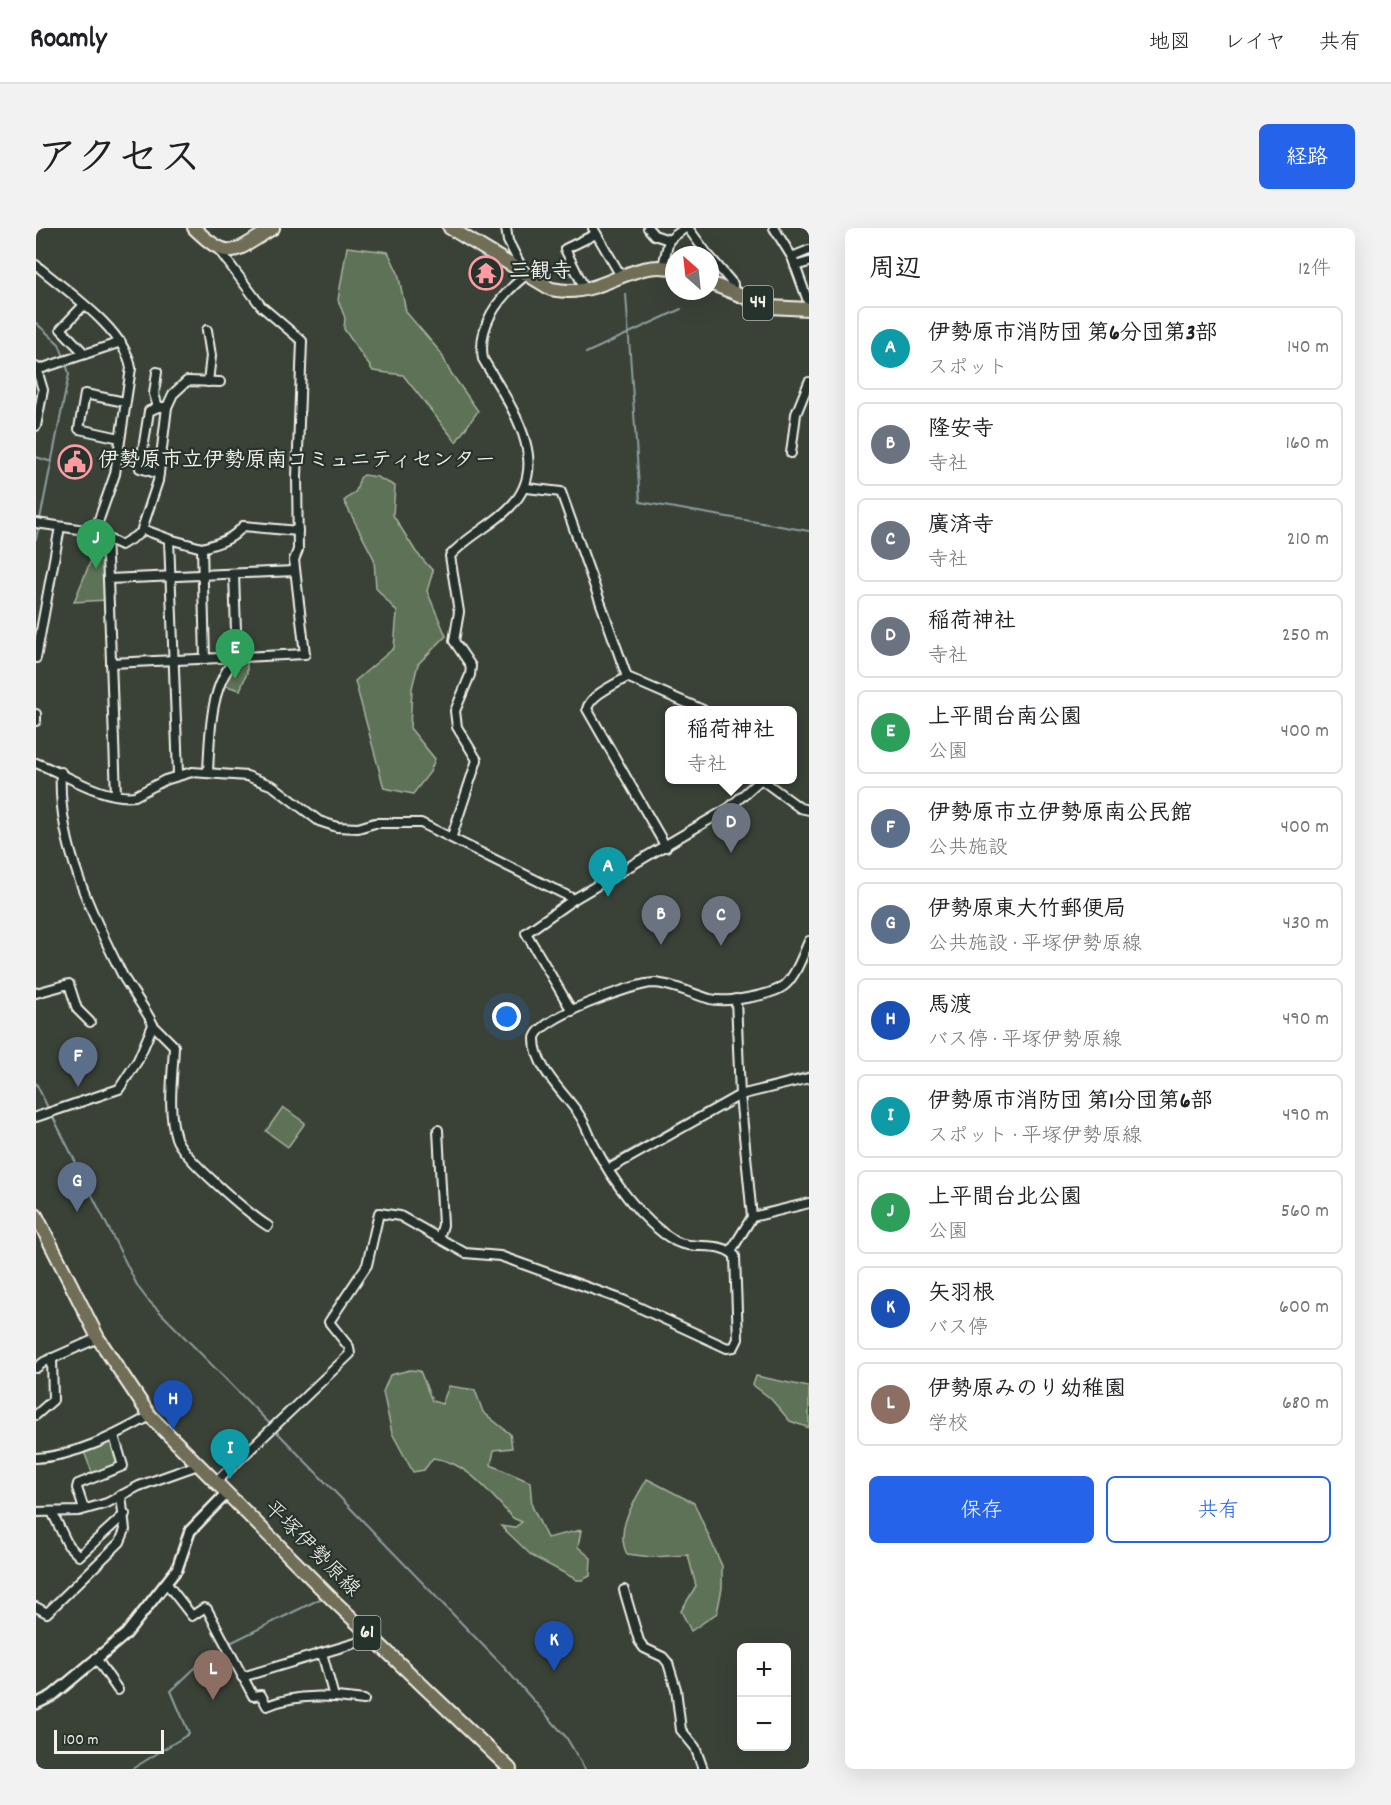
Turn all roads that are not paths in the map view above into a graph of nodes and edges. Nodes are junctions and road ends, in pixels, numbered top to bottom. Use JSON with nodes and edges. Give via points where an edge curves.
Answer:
{"nodes":[{"id":1,"x":194,"y":228,"type":"edge"},
{"id":2,"x":273,"y":228,"type":"edge"},
{"id":3,"x":450,"y":228,"type":"edge"},
{"id":4,"x":506,"y":228,"type":"edge"},
{"id":5,"x":648,"y":228,"type":"edge"},
{"id":6,"x":686,"y":228,"type":"edge"},
{"id":7,"x":774,"y":228,"type":"edge"},
{"id":8,"x":595,"y":231,"type":"edge"},
{"id":9,"x":669,"y":240,"type":"junction"},
{"id":10,"x":669,"y":246,"type":"edge"},
{"id":11,"x":701,"y":246,"type":"edge"},
{"id":12,"x":219,"y":250,"type":"junction"},
{"id":13,"x":809,"y":250,"type":"edge"},
{"id":14,"x":792,"y":257,"type":"junction"},
{"id":15,"x":809,"y":262,"type":"edge"},
{"id":16,"x":36,"y":265,"type":"edge"},
{"id":17,"x":795,"y":266,"type":"junction"},
{"id":18,"x":665,"y":268,"type":"edge"},
{"id":19,"x":719,"y":268,"type":"edge"},
{"id":20,"x":523,"y":273,"type":"junction"},
{"id":21,"x":621,"y":276,"type":"junction"},
{"id":22,"x":719,"y":286,"type":"edge"},
{"id":23,"x":585,"y":289,"type":"junction"},
{"id":24,"x":734,"y":292,"type":"junction"},
{"id":25,"x":809,"y":304,"type":"edge"},
{"id":26,"x":83,"y":306,"type":"junction"},
{"id":27,"x":809,"y":309,"type":"edge"},
{"id":28,"x":207,"y":330,"type":"dead end"},
{"id":29,"x":121,"y":342,"type":"junction"},
{"id":30,"x":85,"y":354,"type":"junction"},
{"id":31,"x":37,"y":368,"type":"edge"},
{"id":32,"x":157,"y":372,"type":"dead end"},
{"id":33,"x":208,"y":382,"type":"junction"},
{"id":34,"x":220,"y":382,"type":"dead end"},
{"id":35,"x":809,"y":382,"type":"edge"},
{"id":36,"x":125,"y":402,"type":"junction"},
{"id":37,"x":163,"y":407,"type":"junction"},
{"id":38,"x":36,"y":426,"type":"edge"},
{"id":39,"x":120,"y":438,"type":"junction"},
{"id":40,"x":791,"y":453,"type":"dead end"},
{"id":41,"x":159,"y":474,"type":"junction"},
{"id":42,"x":527,"y":488,"type":"junction"},
{"id":43,"x":36,"y":524,"type":"edge"},
{"id":44,"x":60,"y":527,"type":"junction"},
{"id":45,"x":92,"y":531,"type":"junction"},
{"id":46,"x":298,"y":531,"type":"junction"},
{"id":47,"x":139,"y":534,"type":"dead end"},
{"id":48,"x":106,"y":538,"type":"junction"},
{"id":49,"x":169,"y":538,"type":"junction"},
{"id":50,"x":202,"y":548,"type":"junction"},
{"id":51,"x":295,"y":571,"type":"junction"},
{"id":52,"x":234,"y":575,"type":"junction"},
{"id":53,"x":202,"y":576,"type":"junction"},
{"id":54,"x":170,"y":577,"type":"junction"},
{"id":55,"x":108,"y":579,"type":"junction"},
{"id":56,"x":36,"y":654,"type":"edge"},
{"id":57,"x":48,"y":654,"type":"dead end"},
{"id":58,"x":237,"y":658,"type":"junction"},
{"id":59,"x":206,"y":659,"type":"junction"},
{"id":60,"x":174,"y":661,"type":"junction"},
{"id":61,"x":111,"y":663,"type":"junction"},
{"id":62,"x":627,"y":677,"type":"junction"},
{"id":63,"x":693,"y":706,"type":"edge"},
{"id":64,"x":36,"y":714,"type":"edge"},
{"id":65,"x":36,"y":721,"type":"edge"},
{"id":66,"x":36,"y":763,"type":"edge"},
{"id":67,"x":61,"y":772,"type":"junction"},
{"id":68,"x":208,"y":772,"type":"junction"},
{"id":69,"x":178,"y":774,"type":"junction"},
{"id":70,"x":756,"y":784,"type":"edge"},
{"id":71,"x":767,"y":784,"type":"edge"},
{"id":72,"x":116,"y":795,"type":"junction"},
{"id":73,"x":809,"y":810,"type":"edge"},
{"id":74,"x":452,"y":837,"type":"junction"},
{"id":75,"x":666,"y":847,"type":"junction"},
{"id":76,"x":574,"y":899,"type":"junction"},
{"id":77,"x":809,"y":941,"type":"edge"},
{"id":78,"x":36,"y":993,"type":"edge"},
{"id":79,"x":735,"y":999,"type":"junction"},
{"id":80,"x":572,"y":1011,"type":"junction"},
{"id":81,"x":90,"y":1022,"type":"dead end"},
{"id":82,"x":153,"y":1024,"type":"junction"},
{"id":83,"x":809,"y":1078,"type":"edge"},
{"id":84,"x":740,"y":1095,"type":"junction"},
{"id":85,"x":36,"y":1117,"type":"edge"},
{"id":86,"x":438,"y":1130,"type":"dead end"},
{"id":87,"x":609,"y":1169,"type":"junction"},
{"id":88,"x":809,"y":1203,"type":"edge"},
{"id":89,"x":752,"y":1217,"type":"junction"},
{"id":90,"x":37,"y":1219,"type":"edge"},
{"id":91,"x":268,"y":1226,"type":"dead end"},
{"id":92,"x":439,"y":1238,"type":"junction"},
{"id":93,"x":731,"y":1251,"type":"junction"},
{"id":94,"x":98,"y":1338,"type":"junction"},
{"id":95,"x":52,"y":1358,"type":"junction"},
{"id":96,"x":36,"y":1368,"type":"edge"},
{"id":97,"x":36,"y":1415,"type":"edge"},
{"id":98,"x":150,"y":1416,"type":"junction"},
{"id":99,"x":114,"y":1436,"type":"junction"},
{"id":100,"x":36,"y":1458,"type":"edge"},
{"id":101,"x":198,"y":1465,"type":"junction"},
{"id":102,"x":216,"y":1482,"type":"junction"},
{"id":103,"x":227,"y":1493,"type":"junction"},
{"id":104,"x":122,"y":1495,"type":"junction"},
{"id":105,"x":84,"y":1509,"type":"junction"},
{"id":106,"x":36,"y":1512,"type":"edge"},
{"id":107,"x":52,"y":1512,"type":"junction"},
{"id":108,"x":125,"y":1514,"type":"junction"},
{"id":109,"x":167,"y":1584,"type":"junction"},
{"id":110,"x":624,"y":1590,"type":"dead end"},
{"id":111,"x":36,"y":1607,"type":"edge"},
{"id":112,"x":369,"y":1635,"type":"junction"},
{"id":113,"x":322,"y":1653,"type":"junction"},
{"id":114,"x":96,"y":1658,"type":"junction"},
{"id":115,"x":242,"y":1677,"type":"junction"},
{"id":116,"x":118,"y":1690,"type":"dead end"},
{"id":117,"x":334,"y":1697,"type":"junction"},
{"id":118,"x":364,"y":1700,"type":"dead end"},
{"id":119,"x":36,"y":1704,"type":"edge"},
{"id":120,"x":510,"y":1769,"type":"edge"},
{"id":121,"x":703,"y":1769,"type":"edge"}],
"edges":[{"from":1,"to":12,"type":"main road"},
{"from":2,"to":12,"type":"main road","via":[[236,250]]},
{"from":3,"to":20,"type":"main road"},
{"from":4,"to":20,"type":"street"},
{"from":5,"to":9,"type":"street","via":[[654,235]]},
{"from":6,"to":9,"type":"street"},
{"from":6,"to":11,"type":"street"},
{"from":7,"to":14,"type":"street"},
{"from":8,"to":21,"type":"street"},
{"from":8,"to":23,"type":"street","via":[[565,249]]},
{"from":9,"to":10,"type":"street"},
{"from":12,"to":46,"type":"street","via":[[261,306],[302,341]]},
{"from":13,"to":14,"type":"street"},
{"from":14,"to":17,"type":"street"},
{"from":15,"to":17,"type":"street"},
{"from":16,"to":26,"type":"street"},
{"from":17,"to":25,"type":"street"},
{"from":18,"to":21,"type":"main road","via":[[649,267]]},
{"from":19,"to":24,"type":"street","via":[[733,284]]},
{"from":20,"to":23,"type":"main road","via":[[551,289]]},
{"from":20,"to":42,"type":"street","via":[[495,304],[481,348],[483,359],[525,434]]},
{"from":21,"to":23,"type":"main road"},
{"from":22,"to":24,"type":"main road","number":"44"},
{"from":24,"to":27,"type":"main road","number":"44","via":[[770,307]]},
{"from":26,"to":29,"type":"street"},
{"from":26,"to":30,"type":"street","via":[[61,329]]},
{"from":28,"to":33,"type":"street","via":[[211,356]]},
{"from":29,"to":30,"type":"street"},
{"from":29,"to":36,"type":"street","via":[[131,368]]},
{"from":30,"to":31,"type":"street"},
{"from":31,"to":38,"type":"street","via":[[43,390]]},
{"from":32,"to":37,"type":"street","via":[[154,394]]},
{"from":33,"to":34,"type":"street"},
{"from":33,"to":37,"type":"street","via":[[187,381]]},
{"from":35,"to":40,"type":"street","via":[[796,414]]},
{"from":36,"to":39,"type":"street"},
{"from":36,"to":39,"type":"street","via":[[86,394],[79,429]]},
{"from":37,"to":41,"type":"street"},
{"from":37,"to":41,"type":"street","via":[[148,411],[140,468]]},
{"from":39,"to":45,"type":"street","via":[[115,474]]},
{"from":41,"to":49,"type":"street","via":[[142,530]]},
{"from":42,"to":62,"type":"street","via":[[561,492]]},
{"from":42,"to":74,"type":"street","via":[[509,509],[462,541],[450,556],[459,612],[454,641],[471,666],[455,711],[457,728],[477,760]]},
{"from":43,"to":44,"type":"street"},
{"from":44,"to":45,"type":"street"},
{"from":44,"to":56,"type":"street"},
{"from":45,"to":48,"type":"street"},
{"from":46,"to":50,"type":"street","via":[[243,526],[223,542]]},
{"from":46,"to":51,"type":"street"},
{"from":47,"to":48,"type":"street","via":[[120,545]]},
{"from":48,"to":55,"type":"street"},
{"from":49,"to":50,"type":"street"},
{"from":49,"to":54,"type":"street"},
{"from":50,"to":53,"type":"street"},
{"from":51,"to":52,"type":"street"},
{"from":51,"to":58,"type":"street","via":[[305,654]]},
{"from":52,"to":53,"type":"street"},
{"from":52,"to":58,"type":"street"},
{"from":53,"to":54,"type":"street"},
{"from":53,"to":59,"type":"street"},
{"from":54,"to":55,"type":"street"},
{"from":54,"to":60,"type":"street"},
{"from":55,"to":61,"type":"street"},
{"from":56,"to":57,"type":"street"},
{"from":58,"to":59,"type":"street"},
{"from":58,"to":68,"type":"street","via":[[230,664],[213,705]]},
{"from":59,"to":60,"type":"street"},
{"from":60,"to":61,"type":"street"},
{"from":60,"to":69,"type":"street"},
{"from":61,"to":72,"type":"street"},
{"from":62,"to":63,"type":"street"},
{"from":62,"to":75,"type":"street","via":[[601,693],[587,709]]},
{"from":64,"to":65,"type":"street"},
{"from":66,"to":67,"type":"street"},
{"from":67,"to":72,"type":"street","via":[[84,785]]},
{"from":67,"to":82,"type":"street","via":[[62,813],[78,872],[113,957]]},
{"from":68,"to":69,"type":"street"},
{"from":68,"to":74,"type":"street","via":[[261,780],[319,820],[337,827],[421,823]]},
{"from":69,"to":72,"type":"street","via":[[135,796]]},
{"from":70,"to":75,"type":"street","via":[[729,808]]},
{"from":71,"to":73,"type":"street"},
{"from":74,"to":76,"type":"street"},
{"from":75,"to":76,"type":"street"},
{"from":76,"to":80,"type":"street","via":[[526,933]]},
{"from":77,"to":79,"type":"street","via":[[785,985]]},
{"from":78,"to":81,"type":"street","via":[[69,984],[77,1009]]},
{"from":79,"to":80,"type":"street","via":[[714,1000],[647,984],[625,988]]},
{"from":79,"to":84,"type":"street"},
{"from":80,"to":87,"type":"street","via":[[537,1030],[536,1046],[547,1072],[576,1110]]},
{"from":82,"to":85,"type":"street","via":[[138,1060],[118,1089]]},
{"from":82,"to":91,"type":"street","via":[[174,1046],[171,1100],[176,1139],[251,1215]]},
{"from":83,"to":84,"type":"street"},
{"from":84,"to":87,"type":"street"},
{"from":84,"to":89,"type":"street"},
{"from":86,"to":92,"type":"street","via":[[443,1226]]},
{"from":87,"to":93,"type":"street","via":[[638,1210],[677,1242]]},
{"from":88,"to":89,"type":"street"},
{"from":89,"to":93,"type":"street"},
{"from":90,"to":94,"type":"main road","name":"平塚伊勢原線","number":"61"},
{"from":92,"to":93,"type":"street","via":[[465,1253],[500,1256],[624,1300],[727,1348],[734,1347],[738,1339],[738,1263]]},
{"from":92,"to":102,"type":"street","via":[[400,1216],[379,1213],[367,1265],[329,1322],[349,1347],[350,1354]]},
{"from":94,"to":95,"type":"street"},
{"from":94,"to":98,"type":"main road","name":"平塚伊勢原線","number":"61"},
{"from":95,"to":96,"type":"street"},
{"from":95,"to":97,"type":"street","via":[[53,1400]]},
{"from":98,"to":99,"type":"street"},
{"from":98,"to":101,"type":"main road","name":"平塚伊勢原線","number":"61"},
{"from":99,"to":100,"type":"street","via":[[51,1457]]},
{"from":99,"to":105,"type":"street","via":[[123,1466],[78,1484]]},
{"from":101,"to":102,"type":"main road","name":"平塚伊勢原線","number":"61"},
{"from":101,"to":104,"type":"street"},
{"from":102,"to":103,"type":"main road","name":"平塚伊勢原線","number":"61"},
{"from":103,"to":109,"type":"street","via":[[190,1531],[177,1569]]},
{"from":103,"to":112,"type":"main road","name":"平塚伊勢原線","number":"61"},
{"from":104,"to":105,"type":"street"},
{"from":104,"to":108,"type":"street"},
{"from":105,"to":107,"type":"street"},
{"from":106,"to":107,"type":"street"},
{"from":107,"to":108,"type":"street","via":[[68,1545],[79,1556]]},
{"from":108,"to":111,"type":"street","via":[[125,1530],[114,1551],[47,1613]]},
{"from":109,"to":114,"type":"street","via":[[126,1634]]},
{"from":109,"to":115,"type":"street","via":[[192,1616],[207,1610]]},
{"from":110,"to":121,"type":"street","via":[[639,1641],[668,1663],[681,1730],[695,1746]]},
{"from":112,"to":113,"type":"street"},
{"from":112,"to":120,"type":"main road","name":"平塚伊勢原線","number":"61"},
{"from":113,"to":115,"type":"street"},
{"from":113,"to":117,"type":"street"},
{"from":114,"to":116,"type":"street"},
{"from":114,"to":119,"type":"street","via":[[52,1696]]},
{"from":115,"to":117,"type":"street","via":[[253,1696],[261,1695],[267,1706],[281,1700]]},
{"from":117,"to":118,"type":"street"}]}
